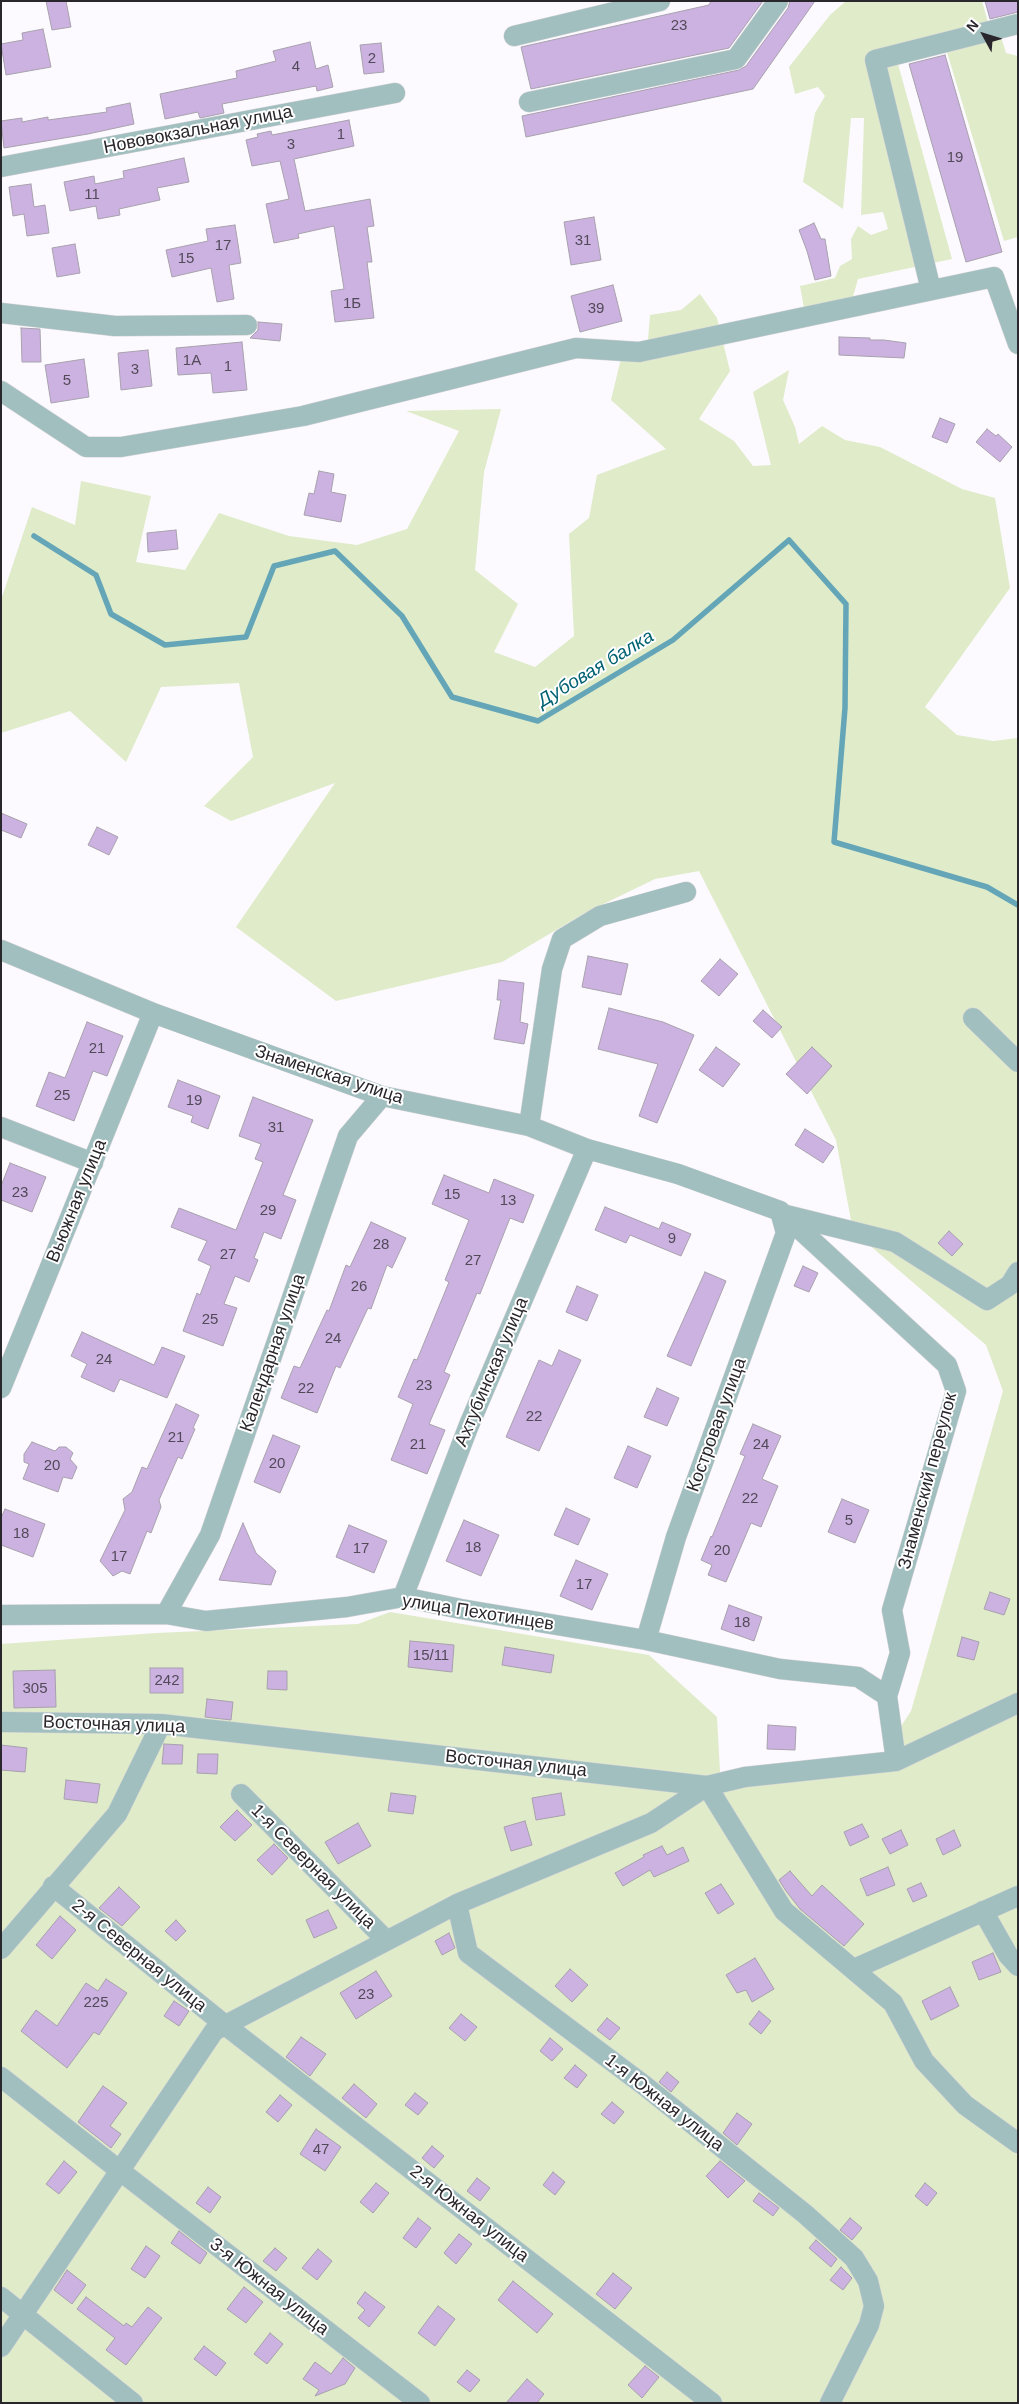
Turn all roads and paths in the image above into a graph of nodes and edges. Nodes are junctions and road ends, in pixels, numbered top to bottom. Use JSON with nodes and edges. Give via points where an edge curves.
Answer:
{"nodes":[{"id":1,"x":660,"y":1,"type":"edge"},
{"id":2,"x":778,"y":1,"type":"edge"},
{"id":3,"x":1018,"y":24,"type":"edge"},
{"id":4,"x":514,"y":36,"type":"dead end"},
{"id":5,"x":395,"y":93,"type":"dead end"},
{"id":6,"x":529,"y":102,"type":"dead end"},
{"id":7,"x":1,"y":168,"type":"edge"},
{"id":8,"x":931,"y":290,"type":"junction"},
{"id":9,"x":1,"y":314,"type":"edge"},
{"id":10,"x":247,"y":324,"type":"dead end"},
{"id":11,"x":1018,"y":344,"type":"edge"},
{"id":12,"x":1,"y":391,"type":"edge"},
{"id":13,"x":686,"y":892,"type":"dead end"},
{"id":14,"x":1,"y":950,"type":"edge"},
{"id":15,"x":153,"y":1013,"type":"junction"},
{"id":16,"x":973,"y":1018,"type":"dead end"},
{"id":17,"x":1018,"y":1062,"type":"edge"},
{"id":18,"x":382,"y":1096,"type":"junction"},
{"id":19,"x":529,"y":1126,"type":"junction"},
{"id":20,"x":1,"y":1127,"type":"edge"},
{"id":21,"x":587,"y":1149,"type":"junction"},
{"id":22,"x":93,"y":1163,"type":"junction"},
{"id":23,"x":782,"y":1212,"type":"junction"},
{"id":24,"x":1018,"y":1272,"type":"edge"},
{"id":25,"x":3,"y":1381,"type":"edge"},
{"id":26,"x":403,"y":1597,"type":"junction"},
{"id":27,"x":166,"y":1614,"type":"junction"},
{"id":28,"x":1,"y":1615,"type":"edge"},
{"id":29,"x":646,"y":1640,"type":"junction"},
{"id":30,"x":887,"y":1696,"type":"junction"},
{"id":31,"x":1018,"y":1703,"type":"edge"},
{"id":32,"x":1,"y":1722,"type":"edge"},
{"id":33,"x":161,"y":1724,"type":"junction"},
{"id":34,"x":896,"y":1761,"type":"junction"},
{"id":35,"x":707,"y":1786,"type":"junction"},
{"id":36,"x":241,"y":1794,"type":"dead end"},
{"id":37,"x":53,"y":1886,"type":"junction"},
{"id":38,"x":1018,"y":1896,"type":"edge"},
{"id":39,"x":457,"y":1904,"type":"junction"},
{"id":40,"x":983,"y":1911,"type":"junction"},
{"id":41,"x":386,"y":1940,"type":"junction"},
{"id":42,"x":1,"y":1949,"type":"edge"},
{"id":43,"x":1018,"y":1966,"type":"edge"},
{"id":44,"x":854,"y":1969,"type":"junction"},
{"id":45,"x":225,"y":2025,"type":"junction"},
{"id":46,"x":1,"y":2077,"type":"edge"},
{"id":47,"x":1018,"y":2143,"type":"edge"},
{"id":48,"x":119,"y":2170,"type":"junction"},
{"id":49,"x":1,"y":2297,"type":"edge"},
{"id":50,"x":23,"y":2315,"type":"junction"},
{"id":51,"x":1,"y":2347,"type":"edge"},
{"id":52,"x":133,"y":2403,"type":"edge"},
{"id":53,"x":420,"y":2403,"type":"edge"},
{"id":54,"x":712,"y":2403,"type":"edge"},
{"id":55,"x":830,"y":2403,"type":"edge"}],
"edges":[{"from":1,"to":4,"type":"street"},
{"from":2,"to":6,"type":"street","via":[[736,59]]},
{"from":3,"to":8,"type":"street","via":[[875,60]]},
{"from":5,"to":7,"type":"street","name":"Нововокзальная улица"},
{"from":8,"to":11,"type":"street","via":[[994,277]]},
{"from":8,"to":12,"type":"street","via":[[639,352],[576,348],[303,416],[121,447],[86,447]]},
{"from":9,"to":10,"type":"street","via":[[115,326]]},
{"from":13,"to":19,"type":"street","via":[[600,916],[562,939],[552,969]]},
{"from":14,"to":15,"type":"street","name":"Знаменская улица"},
{"from":15,"to":18,"type":"street","name":"Знаменская улица"},
{"from":15,"to":22,"type":"street","name":"Вьюжная улица"},
{"from":16,"to":17,"type":"street"},
{"from":18,"to":19,"type":"street","name":"Знаменская улица"},
{"from":18,"to":27,"type":"street","name":"Календарная улица","via":[[348,1136],[210,1535]]},
{"from":19,"to":21,"type":"street","name":"Знаменская улица"},
{"from":20,"to":22,"type":"street"},
{"from":21,"to":23,"type":"street","name":"Знаменская улица","via":[[678,1174]]},
{"from":21,"to":26,"type":"street","name":"Ахтубинская улица","via":[[469,1425]]},
{"from":22,"to":25,"type":"street","name":"Вьюжная улица"},
{"from":23,"to":24,"type":"street","name":"Знаменская улица","via":[[895,1242],[987,1300],[1010,1285]]},
{"from":23,"to":29,"type":"street","name":"Костровая улица","via":[[786,1233],[676,1537]]},
{"from":23,"to":30,"type":"street","name":"Знаменский переулок","via":[[947,1365],[956,1390],[892,1610],[900,1653]]},
{"from":26,"to":27,"type":"street","name":"улица Пехотинцев","via":[[206,1621]]},
{"from":26,"to":29,"type":"street","name":"улица Пехотинцев","via":[[462,1610]]},
{"from":27,"to":28,"type":"street","name":"улица Пехотинцев"},
{"from":29,"to":30,"type":"street","name":"улица Пехотинцев","via":[[780,1669],[858,1677]]},
{"from":30,"to":34,"type":"street","name":"Знаменский переулок"},
{"from":31,"to":34,"type":"street","name":"Восточная улица"},
{"from":32,"to":33,"type":"street","name":"Восточная улица"},
{"from":33,"to":35,"type":"street","name":"Восточная улица"},
{"from":33,"to":37,"type":"street","via":[[117,1814]]},
{"from":34,"to":35,"type":"street","name":"Восточная улица","via":[[745,1777]]},
{"from":35,"to":39,"type":"street","via":[[651,1823]]},
{"from":35,"to":44,"type":"street","via":[[784,1911]]},
{"from":36,"to":41,"type":"street","name":"1-я Северная улица"},
{"from":37,"to":42,"type":"street"},
{"from":37,"to":45,"type":"street","name":"2-я Северная улица"},
{"from":38,"to":40,"type":"street"},
{"from":39,"to":41,"type":"street"},
{"from":39,"to":55,"type":"street","name":"1-я Южная улица","via":[[468,1953],[646,2086],[805,2214],[854,2258],[868,2281],[874,2306],[869,2325]]},
{"from":40,"to":43,"type":"street","via":[[1008,1955]]},
{"from":40,"to":44,"type":"street"},
{"from":41,"to":45,"type":"street"},
{"from":44,"to":47,"type":"street","via":[[893,2003],[924,2061],[965,2106]]},
{"from":45,"to":48,"type":"street","via":[[214,2031]]},
{"from":45,"to":54,"type":"street","name":"2-я Южная улица"},
{"from":46,"to":48,"type":"street","name":"3-я Южная улица"},
{"from":48,"to":50,"type":"street"},
{"from":48,"to":53,"type":"street","name":"3-я Южная улица"},
{"from":49,"to":50,"type":"street"},
{"from":50,"to":51,"type":"street"},
{"from":50,"to":52,"type":"street"}]}
